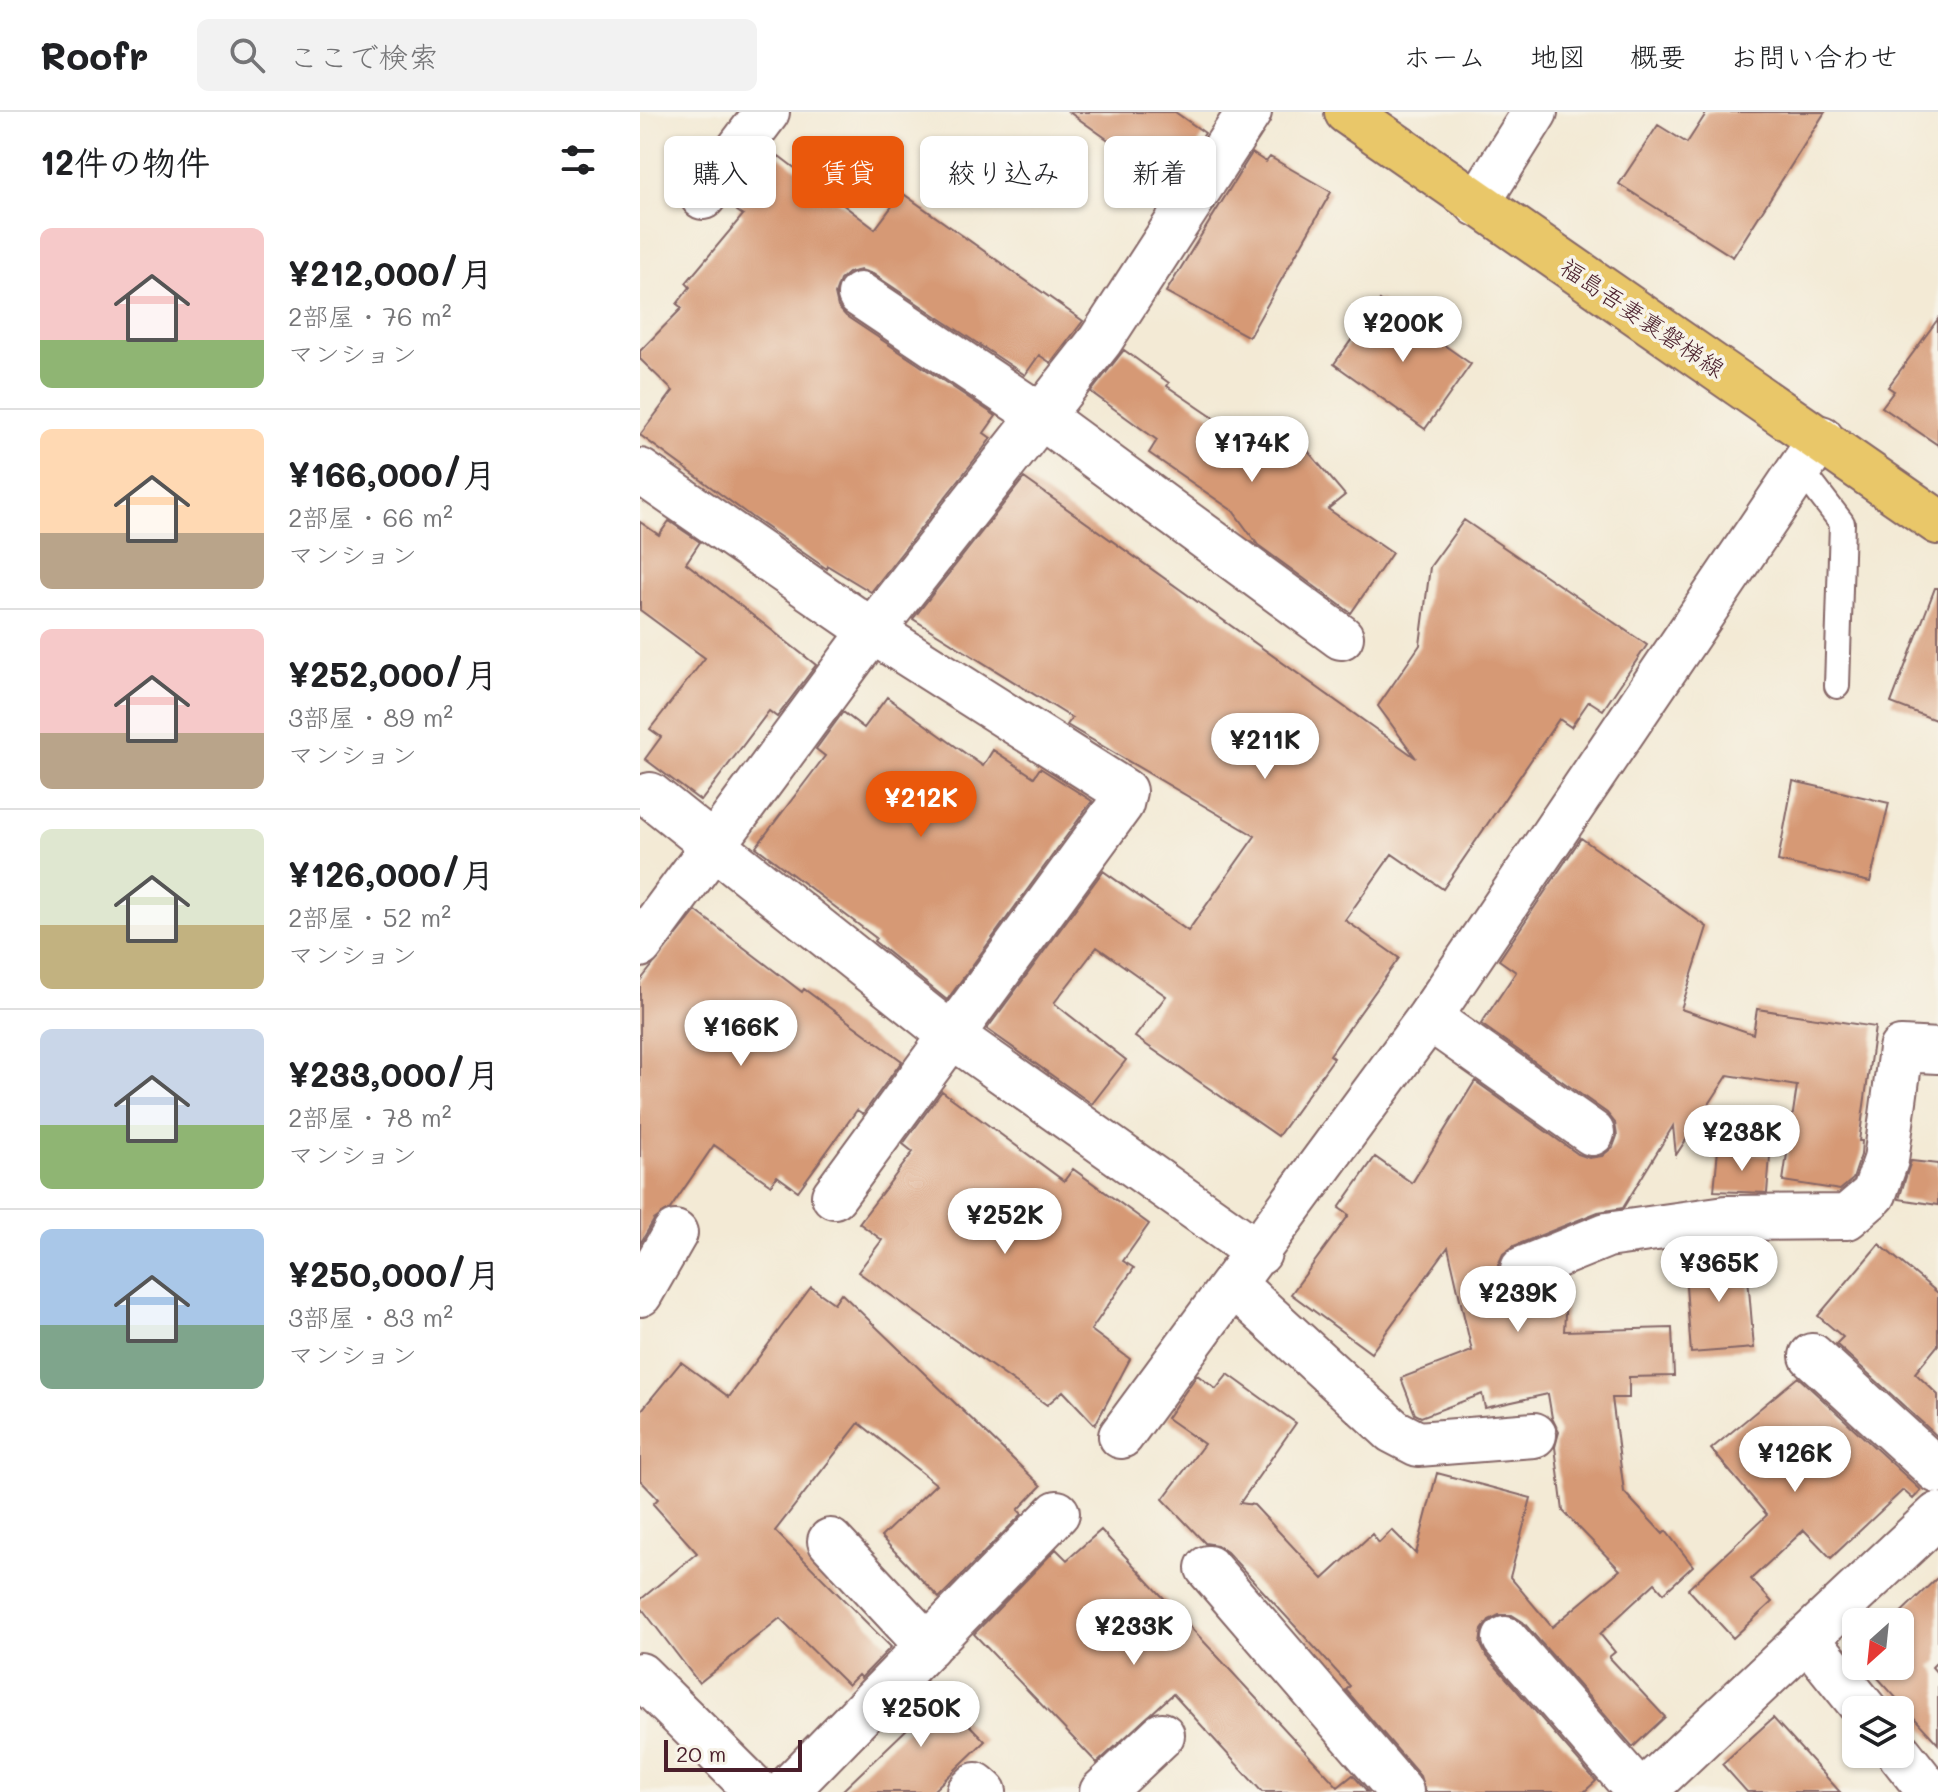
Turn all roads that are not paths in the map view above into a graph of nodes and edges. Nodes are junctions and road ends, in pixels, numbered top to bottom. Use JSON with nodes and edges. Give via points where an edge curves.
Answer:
{"nodes":[{"id":1,"x":767,"y":112,"type":"edge"},
{"id":2,"x":1249,"y":112,"type":"edge"},
{"id":3,"x":1347,"y":112,"type":"edge"},
{"id":4,"x":1535,"y":112,"type":"edge"},
{"id":5,"x":749,"y":136,"type":"edge"},
{"id":6,"x":1477,"y":204,"type":"junction"},
{"id":7,"x":860,"y":295,"type":"dead end"},
{"id":8,"x":1039,"y":415,"type":"junction"},
{"id":9,"x":1811,"y":455,"type":"junction"},
{"id":10,"x":640,"y":471,"type":"edge"},
{"id":11,"x":1938,"y":522,"type":"edge"},
{"id":12,"x":872,"y":631,"type":"junction"},
{"id":13,"x":1341,"y":637,"type":"dead end"},
{"id":14,"x":1837,"y":686,"type":"dead end"},
{"id":15,"x":650,"y":795,"type":"dead end"},
{"id":16,"x":714,"y":845,"type":"junction"},
{"id":17,"x":640,"y":945,"type":"edge"},
{"id":18,"x":1429,"y":1018,"type":"junction"},
{"id":19,"x":951,"y":1035,"type":"junction"},
{"id":20,"x":1938,"y":1051,"type":"edge"},
{"id":21,"x":1592,"y":1133,"type":"dead end"},
{"id":22,"x":834,"y":1196,"type":"dead end"},
{"id":23,"x":675,"y":1233,"type":"dead end"},
{"id":24,"x":1247,"y":1269,"type":"junction"},
{"id":25,"x":1523,"y":1269,"type":"dead end"},
{"id":26,"x":640,"y":1294,"type":"edge"},
{"id":27,"x":1812,"y":1356,"type":"dead end"},
{"id":28,"x":1534,"y":1435,"type":"dead end"},
{"id":29,"x":1121,"y":1436,"type":"dead end"},
{"id":30,"x":1938,"y":1471,"type":"edge"},
{"id":31,"x":1057,"y":1513,"type":"dead end"},
{"id":32,"x":1938,"y":1515,"type":"edge"},
{"id":33,"x":830,"y":1541,"type":"dead end"},
{"id":34,"x":1208,"y":1568,"type":"dead end"},
{"id":35,"x":1807,"y":1638,"type":"junction"},
{"id":36,"x":1505,"y":1639,"type":"dead end"},
{"id":37,"x":928,"y":1646,"type":"junction"},
{"id":38,"x":640,"y":1675,"type":"edge"},
{"id":39,"x":1854,"y":1696,"type":"edge"},
{"id":40,"x":1162,"y":1735,"type":"dead end"},
{"id":41,"x":1911,"y":1768,"type":"edge"},
{"id":42,"x":758,"y":1792,"type":"edge"},
{"id":43,"x":785,"y":1792,"type":"edge"},
{"id":44,"x":969,"y":1792,"type":"edge"},
{"id":45,"x":984,"y":1792,"type":"edge"},
{"id":46,"x":1102,"y":1792,"type":"edge"},
{"id":47,"x":1401,"y":1792,"type":"edge"},
{"id":48,"x":1641,"y":1792,"type":"edge"},
{"id":49,"x":1930,"y":1792,"type":"edge"}],
"edges":[{"from":1,"to":5,"type":"street"},
{"from":2,"to":8,"type":"street","via":[[1100,341]]},
{"from":3,"to":6,"type":"main road","name":"福島吾妻裏磐梯線"},
{"from":4,"to":6,"type":"street"},
{"from":6,"to":9,"type":"main road","name":"福島吾妻裏磐梯線"},
{"from":7,"to":8,"type":"street"},
{"from":8,"to":12,"type":"street"},
{"from":8,"to":13,"type":"street"},
{"from":9,"to":11,"type":"main road","name":"福島吾妻裏磐梯線"},
{"from":9,"to":14,"type":"lane","via":[[1842,523]]},
{"from":9,"to":18,"type":"street"},
{"from":10,"to":12,"type":"street"},
{"from":12,"to":16,"type":"street"},
{"from":12,"to":19,"type":"street","via":[[1124,791],[1121,804]]},
{"from":15,"to":16,"type":"street"},
{"from":16,"to":17,"type":"street"},
{"from":16,"to":19,"type":"street"},
{"from":18,"to":21,"type":"street"},
{"from":18,"to":24,"type":"street"},
{"from":19,"to":22,"type":"street"},
{"from":19,"to":24,"type":"street"},
{"from":20,"to":25,"type":"street","via":[[1901,1049],[1886,1160],[1874,1194],[1847,1217],[1726,1218],[1607,1235]]},
{"from":23,"to":26,"type":"street"},
{"from":24,"to":28,"type":"street","via":[[1393,1431],[1418,1444]]},
{"from":24,"to":29,"type":"street"},
{"from":27,"to":30,"type":"street"},
{"from":31,"to":37,"type":"street"},
{"from":32,"to":35,"type":"street"},
{"from":33,"to":37,"type":"street"},
{"from":34,"to":47,"type":"street"},
{"from":35,"to":39,"type":"street"},
{"from":35,"to":48,"type":"street"},
{"from":36,"to":48,"type":"street"},
{"from":37,"to":43,"type":"street"},
{"from":38,"to":42,"type":"street"},
{"from":40,"to":46,"type":"street"},
{"from":41,"to":49,"type":"street"},
{"from":44,"to":45,"type":"street","via":[[976,1785]]}]}
